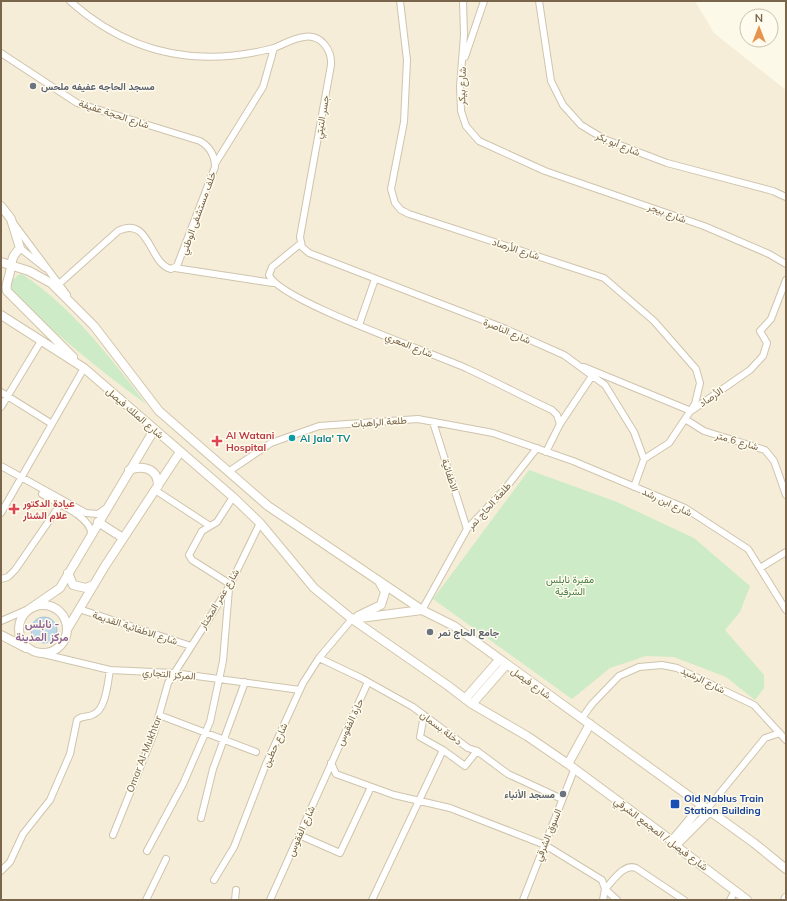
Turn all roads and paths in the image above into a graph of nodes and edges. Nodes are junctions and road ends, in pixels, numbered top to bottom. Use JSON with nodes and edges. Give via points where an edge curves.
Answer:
{"nodes":[{"id":1,"x":70,"y":1,"type":"edge"},
{"id":2,"x":400,"y":1,"type":"edge"},
{"id":3,"x":463,"y":1,"type":"edge"},
{"id":4,"x":484,"y":1,"type":"edge"},
{"id":5,"x":539,"y":1,"type":"edge"},
{"id":6,"x":274,"y":48,"type":"junction"},
{"id":7,"x":1,"y":53,"type":"edge"},
{"id":8,"x":462,"y":64,"type":"junction"},
{"id":9,"x":169,"y":131,"type":"joint"},
{"id":10,"x":215,"y":164,"type":"junction"},
{"id":11,"x":545,"y":170,"type":"joint"},
{"id":12,"x":786,"y":197,"type":"edge"},
{"id":13,"x":1,"y":206,"type":"edge"},
{"id":14,"x":300,"y":244,"type":"junction"},
{"id":15,"x":20,"y":248,"type":"junction"},
{"id":16,"x":1,"y":262,"type":"edge"},
{"id":17,"x":10,"y":264,"type":"junction"},
{"id":18,"x":786,"y":264,"type":"edge"},
{"id":19,"x":175,"y":268,"type":"junction"},
{"id":20,"x":53,"y":274,"type":"junction"},
{"id":21,"x":375,"y":279,"type":"junction"},
{"id":22,"x":786,"y":280,"type":"edge"},
{"id":23,"x":273,"y":283,"type":"junction"},
{"id":24,"x":59,"y":284,"type":"junction"},
{"id":25,"x":73,"y":305,"type":"junction"},
{"id":26,"x":1,"y":315,"type":"edge"},
{"id":27,"x":359,"y":325,"type":"junction"},
{"id":28,"x":41,"y":341,"type":"junction"},
{"id":29,"x":573,"y":362,"type":"junction"},
{"id":30,"x":84,"y":368,"type":"junction"},
{"id":31,"x":592,"y":376,"type":"junction"},
{"id":32,"x":1,"y":392,"type":"edge"},
{"id":33,"x":8,"y":396,"type":"junction"},
{"id":34,"x":1,"y":407,"type":"edge"},
{"id":35,"x":691,"y":411,"type":"junction"},
{"id":36,"x":685,"y":419,"type":"junction"},
{"id":37,"x":433,"y":422,"type":"junction"},
{"id":38,"x":52,"y":424,"type":"junction"},
{"id":39,"x":560,"y":424,"type":"junction"},
{"id":40,"x":154,"y":430,"type":"junction"},
{"id":41,"x":537,"y":448,"type":"junction"},
{"id":42,"x":180,"y":452,"type":"junction"},
{"id":43,"x":546,"y":452,"type":"junction"},
{"id":44,"x":644,"y":459,"type":"junction"},
{"id":45,"x":1,"y":466,"type":"edge"},
{"id":46,"x":129,"y":470,"type":"junction"},
{"id":47,"x":1,"y":471,"type":"edge"},
{"id":48,"x":228,"y":472,"type":"junction"},
{"id":49,"x":20,"y":480,"type":"junction"},
{"id":50,"x":634,"y":486,"type":"junction"},
{"id":51,"x":156,"y":488,"type":"junction"},
{"id":52,"x":786,"y":495,"type":"edge"},
{"id":53,"x":233,"y":497,"type":"junction"},
{"id":54,"x":60,"y":505,"type":"junction"},
{"id":55,"x":107,"y":507,"type":"junction"},
{"id":56,"x":72,"y":509,"type":"junction"},
{"id":57,"x":1,"y":513,"type":"edge"},
{"id":58,"x":98,"y":522,"type":"junction"},
{"id":59,"x":260,"y":523,"type":"junction"},
{"id":60,"x":210,"y":526,"type":"junction"},
{"id":61,"x":467,"y":529,"type":"junction"},
{"id":62,"x":91,"y":534,"type":"junction"},
{"id":63,"x":123,"y":538,"type":"junction"},
{"id":64,"x":786,"y":552,"type":"edge"},
{"id":65,"x":760,"y":568,"type":"junction"},
{"id":66,"x":68,"y":573,"type":"junction"},
{"id":67,"x":1,"y":578,"type":"edge"},
{"id":68,"x":378,"y":580,"type":"junction"},
{"id":69,"x":93,"y":585,"type":"junction"},
{"id":70,"x":230,"y":585,"type":"junction"},
{"id":71,"x":31,"y":608,"type":"junction"},
{"id":72,"x":79,"y":609,"type":"junction"},
{"id":73,"x":422,"y":610,"type":"junction"},
{"id":74,"x":786,"y":610,"type":"edge"},
{"id":75,"x":352,"y":619,"type":"junction"},
{"id":76,"x":1,"y":621,"type":"edge"},
{"id":77,"x":68,"y":628,"type":"junction"},
{"id":78,"x":1,"y":635,"type":"edge"},
{"id":79,"x":191,"y":646,"type":"junction"},
{"id":80,"x":35,"y":652,"type":"junction"},
{"id":81,"x":319,"y":658,"type":"junction"},
{"id":82,"x":502,"y":662,"type":"junction"},
{"id":83,"x":110,"y":670,"type":"junction"},
{"id":84,"x":174,"y":673,"type":"junction"},
{"id":85,"x":219,"y":679,"type":"junction"},
{"id":86,"x":245,"y":682,"type":"junction"},
{"id":87,"x":368,"y":682,"type":"junction"},
{"id":88,"x":300,"y":690,"type":"junction"},
{"id":89,"x":468,"y":702,"type":"junction"},
{"id":90,"x":159,"y":715,"type":"junction"},
{"id":91,"x":424,"y":715,"type":"junction"},
{"id":92,"x":582,"y":718,"type":"junction"},
{"id":93,"x":590,"y":724,"type":"junction"},
{"id":94,"x":206,"y":733,"type":"junction"},
{"id":95,"x":780,"y":733,"type":"junction"},
{"id":96,"x":225,"y":740,"type":"junction"},
{"id":97,"x":786,"y":740,"type":"edge"},
{"id":98,"x":443,"y":750,"type":"junction"},
{"id":99,"x":477,"y":751,"type":"junction"},
{"id":100,"x":256,"y":752,"type":"dead end"},
{"id":101,"x":331,"y":762,"type":"junction"},
{"id":102,"x":571,"y":767,"type":"junction"},
{"id":103,"x":371,"y":787,"type":"junction"},
{"id":104,"x":562,"y":799,"type":"junction"},
{"id":105,"x":419,"y":802,"type":"junction"},
{"id":106,"x":706,"y":809,"type":"junction"},
{"id":107,"x":201,"y":818,"type":"dead end"},
{"id":108,"x":113,"y":835,"type":"dead end"},
{"id":109,"x":299,"y":835,"type":"junction"},
{"id":110,"x":674,"y":843,"type":"junction"},
{"id":111,"x":544,"y":845,"type":"junction"},
{"id":112,"x":147,"y":851,"type":"dead end"},
{"id":113,"x":166,"y":859,"type":"dead end"},
{"id":114,"x":786,"y":869,"type":"edge"},
{"id":115,"x":1,"y":871,"type":"edge"},
{"id":116,"x":214,"y":880,"type":"dead end"},
{"id":117,"x":605,"y":889,"type":"junction"},
{"id":118,"x":236,"y":890,"type":"dead end"},
{"id":119,"x":735,"y":891,"type":"junction"},
{"id":120,"x":146,"y":900,"type":"edge"},
{"id":121,"x":235,"y":900,"type":"edge"},
{"id":122,"x":270,"y":900,"type":"edge"},
{"id":123,"x":372,"y":900,"type":"edge"},
{"id":124,"x":523,"y":900,"type":"edge"},
{"id":125,"x":603,"y":900,"type":"edge"},
{"id":126,"x":618,"y":900,"type":"edge"},
{"id":127,"x":684,"y":900,"type":"edge"},
{"id":128,"x":730,"y":900,"type":"edge"},
{"id":129,"x":747,"y":900,"type":"edge"}],
"edges":[{"from":1,"to":6,"type":"street","name":"جسر التيتي","via":[[90,18],[113,32],[162,51],[188,56],[215,57],[242,55]]},
{"from":2,"to":35,"type":"street","name":"شارع الأرصاد","via":[[407,60],[404,122],[391,184],[391,194],[395,203],[409,214],[604,278],[654,321],[696,369],[700,378],[700,389]]},
{"from":3,"to":8,"type":"street","name":"شارع بيكر"},
{"from":4,"to":8,"type":"street"},
{"from":5,"to":12,"type":"street","name":"شارع أبو بكر","via":[[551,81],[563,106],[581,125],[604,139],[667,163]]},
{"from":6,"to":10,"type":"street","via":[[263,87]]},
{"from":6,"to":14,"type":"street","name":"جسر التيتي","via":[[304,37],[313,37],[325,44],[331,56]]},
{"from":7,"to":9,"type":"street","name":"شارع الحجة عفيفة","via":[[77,103]]},
{"from":8,"to":11,"type":"street","name":"شارع بيكر","via":[[461,111],[472,134],[484,144]]},
{"from":9,"to":10,"type":"street","name":"خلف مستشفى الوطني","via":[[204,144],[211,151]]},
{"from":10,"to":19,"type":"street","name":"خلف مستشفى الوطني"},
{"from":11,"to":18,"type":"street","name":"شارع بيجر","via":[[704,226]]},
{"from":13,"to":15,"type":"main road","via":[[11,219]]},
{"from":13,"to":20,"type":"street"},
{"from":14,"to":21,"type":"street","name":"شارع الناصرة","via":[[309,253]]},
{"from":14,"to":23,"type":"street","via":[[272,267],[269,275]]},
{"from":15,"to":17,"type":"main road"},
{"from":15,"to":20,"type":"street"},
{"from":16,"to":17,"type":"main road"},
{"from":17,"to":25,"type":"main road","via":[[50,283]]},
{"from":17,"to":30,"type":"main road","via":[[11,270],[6,287],[10,295]]},
{"from":19,"to":23,"type":"street"},
{"from":19,"to":24,"type":"street","via":[[163,266],[144,236],[138,230],[128,228],[118,231]]},
{"from":20,"to":24,"type":"street"},
{"from":21,"to":27,"type":"street"},
{"from":21,"to":29,"type":"street","name":"شارع الناصرة","via":[[501,327],[564,355]]},
{"from":22,"to":35,"type":"street","name":"الأرصاد","via":[[771,319],[760,331],[767,344],[763,356],[750,370]]},
{"from":23,"to":27,"type":"street","name":"شارع المعري","via":[[310,305]]},
{"from":24,"to":25,"type":"street"},
{"from":25,"to":48,"type":"main road","via":[[94,326],[159,411]]},
{"from":26,"to":28,"type":"main road","name":"شارع الملك فيصل"},
{"from":27,"to":39,"type":"street","name":"شارع المعري","via":[[468,369],[516,392],[555,412]]},
{"from":28,"to":30,"type":"main road","name":"شارع الملك فيصل"},
{"from":28,"to":33,"type":"street"},
{"from":29,"to":31,"type":"street","name":"شارع الناصرة"},
{"from":29,"to":35,"type":"street","name":"الأرصاد"},
{"from":30,"to":38,"type":"street"},
{"from":30,"to":40,"type":"main road","name":"شارع الملك فيصل"},
{"from":31,"to":39,"type":"street"},
{"from":31,"to":44,"type":"street","name":"شارع الناصرة","via":[[605,385],[634,432]]},
{"from":32,"to":33,"type":"street"},
{"from":33,"to":34,"type":"street"},
{"from":33,"to":38,"type":"street"},
{"from":35,"to":36,"type":"street","name":"شارع الأرصاد"},
{"from":36,"to":44,"type":"street","name":"شارع الأرصاد","via":[[669,443]]},
{"from":36,"to":52,"type":"street","name":"شارع 6 متر","via":[[704,431],[765,450],[774,461]]},
{"from":37,"to":41,"type":"street","name":"طلعة الراهبات","via":[[493,433]]},
{"from":37,"to":48,"type":"street","name":"طلعة الراهبات","via":[[418,419],[319,426],[271,443]]},
{"from":37,"to":61,"type":"street","name":"الاطفائية"},
{"from":38,"to":49,"type":"street"},
{"from":39,"to":43,"type":"street"},
{"from":40,"to":42,"type":"main road","name":"شارع الملك فيصل"},
{"from":40,"to":46,"type":"main road"},
{"from":41,"to":43,"type":"street","name":"شارع ابن رشد"},
{"from":41,"to":61,"type":"street","name":"طلعة الحاج نمر","via":[[504,490]]},
{"from":42,"to":51,"type":"main road"},
{"from":42,"to":53,"type":"main road","name":"شارع الملك فيصل"},
{"from":43,"to":50,"type":"street","name":"شارع ابن رشد"},
{"from":44,"to":50,"type":"street"},
{"from":45,"to":49,"type":"street"},
{"from":46,"to":51,"type":"main road","via":[[141,467],[155,473],[158,478]]},
{"from":46,"to":55,"type":"main road"},
{"from":47,"to":49,"type":"street"},
{"from":48,"to":68,"type":"main road","name":"شارع فيصل","via":[[268,506]]},
{"from":49,"to":54,"type":"street"},
{"from":49,"to":56,"type":"street"},
{"from":49,"to":57,"type":"street"},
{"from":50,"to":65,"type":"street","name":"شارع ابن رشد","via":[[685,508],[748,549]]},
{"from":51,"to":60,"type":"street"},
{"from":51,"to":63,"type":"main road"},
{"from":53,"to":59,"type":"main road","name":"شارع الملك فيصل"},
{"from":53,"to":60,"type":"street","via":[[217,522]]},
{"from":54,"to":56,"type":"street"},
{"from":54,"to":67,"type":"street","via":[[15,570],[8,577]]},
{"from":55,"to":56,"type":"street","via":[[95,514]]},
{"from":55,"to":58,"type":"main road"},
{"from":56,"to":62,"type":"street","via":[[89,524]]},
{"from":58,"to":62,"type":"main road"},
{"from":58,"to":63,"type":"main road"},
{"from":59,"to":70,"type":"street","name":"شارع عمر المختار"},
{"from":59,"to":75,"type":"main road","name":"شارع الملك فيصل","via":[[314,588]]},
{"from":60,"to":70,"type":"street","via":[[202,531],[189,555],[192,560]]},
{"from":61,"to":73,"type":"street","name":"طلعة الحاج نمر"},
{"from":62,"to":66,"type":"main road"},
{"from":63,"to":69,"type":"main road"},
{"from":64,"to":65,"type":"street"},
{"from":65,"to":74,"type":"street","name":"شارع ابن رشد"},
{"from":66,"to":69,"type":"main road","via":[[73,585],[86,588]]},
{"from":66,"to":71,"type":"main road","via":[[60,588]]},
{"from":68,"to":73,"type":"main road","name":"شارع فيصل"},
{"from":68,"to":75,"type":"main road","via":[[385,592],[381,604]]},
{"from":69,"to":72,"type":"main road"},
{"from":70,"to":79,"type":"street","name":"شارع عمر المختار"},
{"from":70,"to":85,"type":"street"},
{"from":71,"to":76,"type":"street"},
{"from":71,"to":77,"type":"main road","via":[[41,605],[56,608],[62,613]]},
{"from":71,"to":80,"type":"main road","via":[[22,617],[19,632],[26,646]]},
{"from":72,"to":77,"type":"main road"},
{"from":72,"to":79,"type":"street","name":"شارع الاطفائية القديمة"},
{"from":73,"to":75,"type":"main road"},
{"from":73,"to":82,"type":"main road","name":"شارع فيصل","via":[[454,626]]},
{"from":75,"to":81,"type":"street","name":"شارع حطين"},
{"from":75,"to":89,"type":"main road","name":"شارع فيصل / المجمع الشرقي"},
{"from":77,"to":80,"type":"main road","via":[[60,648],[46,654]]},
{"from":78,"to":80,"type":"main road"},
{"from":79,"to":84,"type":"street","name":"شارع عمر المختار"},
{"from":80,"to":83,"type":"street","name":"المركز التجاري"},
{"from":81,"to":87,"type":"street","name":"دخلة بسمان"},
{"from":81,"to":88,"type":"street","name":"شارع حطين"},
{"from":82,"to":89,"type":"main road"},
{"from":82,"to":92,"type":"main road","name":"شارع فيصل"},
{"from":83,"to":84,"type":"street","name":"المركز التجاري"},
{"from":83,"to":115,"type":"street","via":[[101,709],[95,714],[76,720],[70,754],[50,800],[23,834],[10,862]]},
{"from":84,"to":85,"type":"street","name":"المركز التجاري"},
{"from":84,"to":90,"type":"street","name":"Omar Al-Mukhtar","via":[[168,683]]},
{"from":85,"to":86,"type":"street","name":"المركز التجاري"},
{"from":85,"to":94,"type":"street"},
{"from":86,"to":88,"type":"street","name":"المركز التجاري"},
{"from":86,"to":96,"type":"street"},
{"from":87,"to":91,"type":"street","name":"دخلة بسمان"},
{"from":87,"to":101,"type":"street","name":"حارة الفقوس"},
{"from":88,"to":116,"type":"street","name":"شارع حطين","via":[[266,764],[234,847]]},
{"from":89,"to":102,"type":"main road","name":"شارع فيصل / المجمع الشرقي","via":[[527,736]]},
{"from":90,"to":94,"type":"street"},
{"from":90,"to":108,"type":"street","name":"Omar Al-Mukhtar"},
{"from":91,"to":98,"type":"street","via":[[420,737]]},
{"from":91,"to":99,"type":"street","name":"دخلة بسمان","via":[[468,748]]},
{"from":92,"to":93,"type":"main road","name":"شارع فيصل"},
{"from":92,"to":95,"type":"street","name":"شارع الرشيد","via":[[613,681],[625,672],[647,665],[662,664],[677,668],[754,705]]},
{"from":93,"to":102,"type":"main road"},
{"from":93,"to":106,"type":"main road","name":"شارع فيصل"},
{"from":94,"to":96,"type":"street"},
{"from":94,"to":112,"type":"street"},
{"from":95,"to":97,"type":"street","name":"شارع الرشيد"},
{"from":95,"to":106,"type":"street","via":[[765,738]]},
{"from":96,"to":100,"type":"street"},
{"from":96,"to":107,"type":"street"},
{"from":98,"to":99,"type":"street","via":[[465,766]]},
{"from":98,"to":105,"type":"street"},
{"from":99,"to":104,"type":"street","name":"دخلة بسمان","via":[[508,774]]},
{"from":101,"to":103,"type":"street","via":[[336,774]]},
{"from":101,"to":109,"type":"street","name":"شارع الفقوس"},
{"from":102,"to":104,"type":"street","name":"السوق الشرقي"},
{"from":102,"to":110,"type":"main road","name":"شارع فيصل / المجمع الشرقي"},
{"from":103,"to":105,"type":"street"},
{"from":103,"to":109,"type":"street","via":[[340,853]]},
{"from":104,"to":111,"type":"street","name":"السوق الشرقي"},
{"from":105,"to":111,"type":"street","via":[[450,808]]},
{"from":105,"to":123,"type":"street"},
{"from":106,"to":110,"type":"main road"},
{"from":106,"to":114,"type":"main road","name":"شارع فيصل","via":[[754,842]]},
{"from":109,"to":122,"type":"street","name":"شارع الفقوس"},
{"from":110,"to":119,"type":"main road","name":"شارع فيصل / المجمع الشرقي"},
{"from":111,"to":117,"type":"street","via":[[598,877]]},
{"from":111,"to":124,"type":"street","name":"السوق الشرقي"},
{"from":113,"to":120,"type":"street"},
{"from":117,"to":125,"type":"street"},
{"from":117,"to":126,"type":"street"},
{"from":117,"to":127,"type":"street","via":[[631,866]]},
{"from":118,"to":121,"type":"street"},
{"from":119,"to":128,"type":"street"},
{"from":119,"to":129,"type":"main road","name":"شارع فيصل / المجمع الشرقي"}]}
